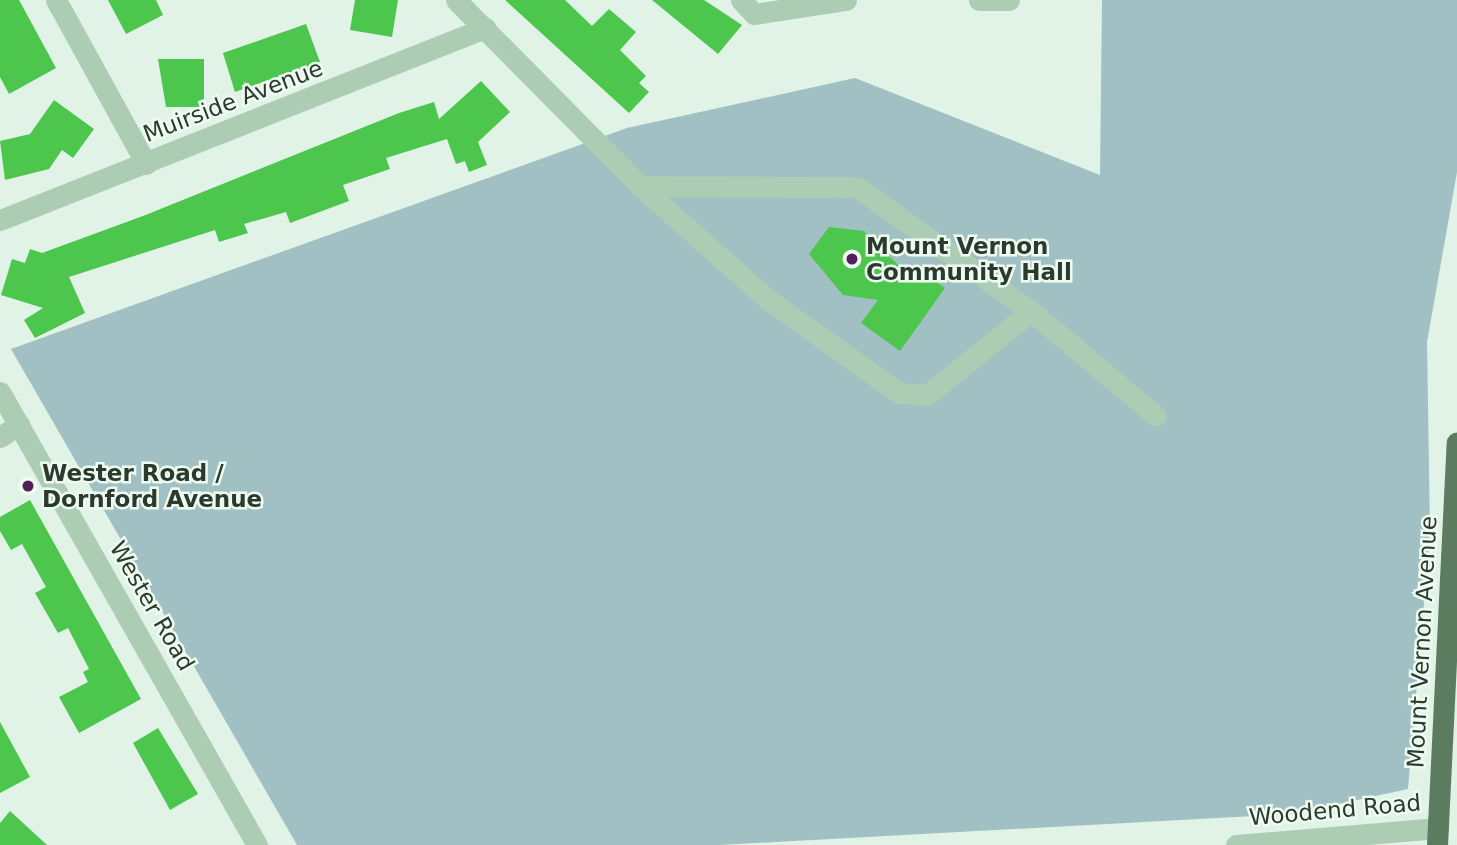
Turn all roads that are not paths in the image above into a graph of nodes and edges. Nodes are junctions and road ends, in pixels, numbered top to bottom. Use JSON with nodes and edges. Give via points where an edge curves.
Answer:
{"nodes":[{"id":1,"x":56,"y":0,"type":"edge"},
{"id":2,"x":456,"y":0,"type":"edge"},
{"id":3,"x":741,"y":0,"type":"edge"},
{"id":4,"x":979,"y":0,"type":"edge"},
{"id":5,"x":1009,"y":0,"type":"edge"},
{"id":6,"x":843,"y":2,"type":"edge"},
{"id":7,"x":485,"y":28,"type":"junction"},
{"id":8,"x":146,"y":163,"type":"junction"},
{"id":9,"x":640,"y":186,"type":"junction"},
{"id":10,"x":0,"y":220,"type":"edge"},
{"id":11,"x":1031,"y":311,"type":"junction"},
{"id":12,"x":0,"y":393,"type":"edge"},
{"id":13,"x":1156,"y":416,"type":"dead end"},
{"id":14,"x":19,"y":424,"type":"junction"},
{"id":15,"x":0,"y":437,"type":"edge"},
{"id":16,"x":1457,"y":442,"type":"edge"},
{"id":17,"x":1438,"y":836,"type":"edge"},
{"id":18,"x":1265,"y":844,"type":"edge"},
{"id":19,"x":257,"y":845,"type":"edge"},
{"id":20,"x":1236,"y":845,"type":"edge"}],
"edges":[{"from":1,"to":8,"type":"street"},
{"from":2,"to":7,"type":"street"},
{"from":3,"to":6,"type":"street","via":[[754,13]]},
{"from":4,"to":5,"type":"street"},
{"from":7,"to":8,"type":"street","name":"Muirside Avenue"},
{"from":7,"to":9,"type":"street"},
{"from":8,"to":10,"type":"street","name":"Muirside Avenue"},
{"from":9,"to":11,"type":"street","via":[[857,187]]},
{"from":9,"to":11,"type":"street","via":[[766,298],[899,393],[928,395]]},
{"from":11,"to":13,"type":"street"},
{"from":12,"to":14,"type":"street","name":"Wester Road"},
{"from":14,"to":15,"type":"street"},
{"from":14,"to":19,"type":"street","name":"Wester Road"},
{"from":16,"to":17,"type":"main road","name":"Mount Vernon Avenue"},
{"from":17,"to":18,"type":"street","name":"Woodend Road"},
{"from":18,"to":20,"type":"street","name":"Woodend Road"}]}
